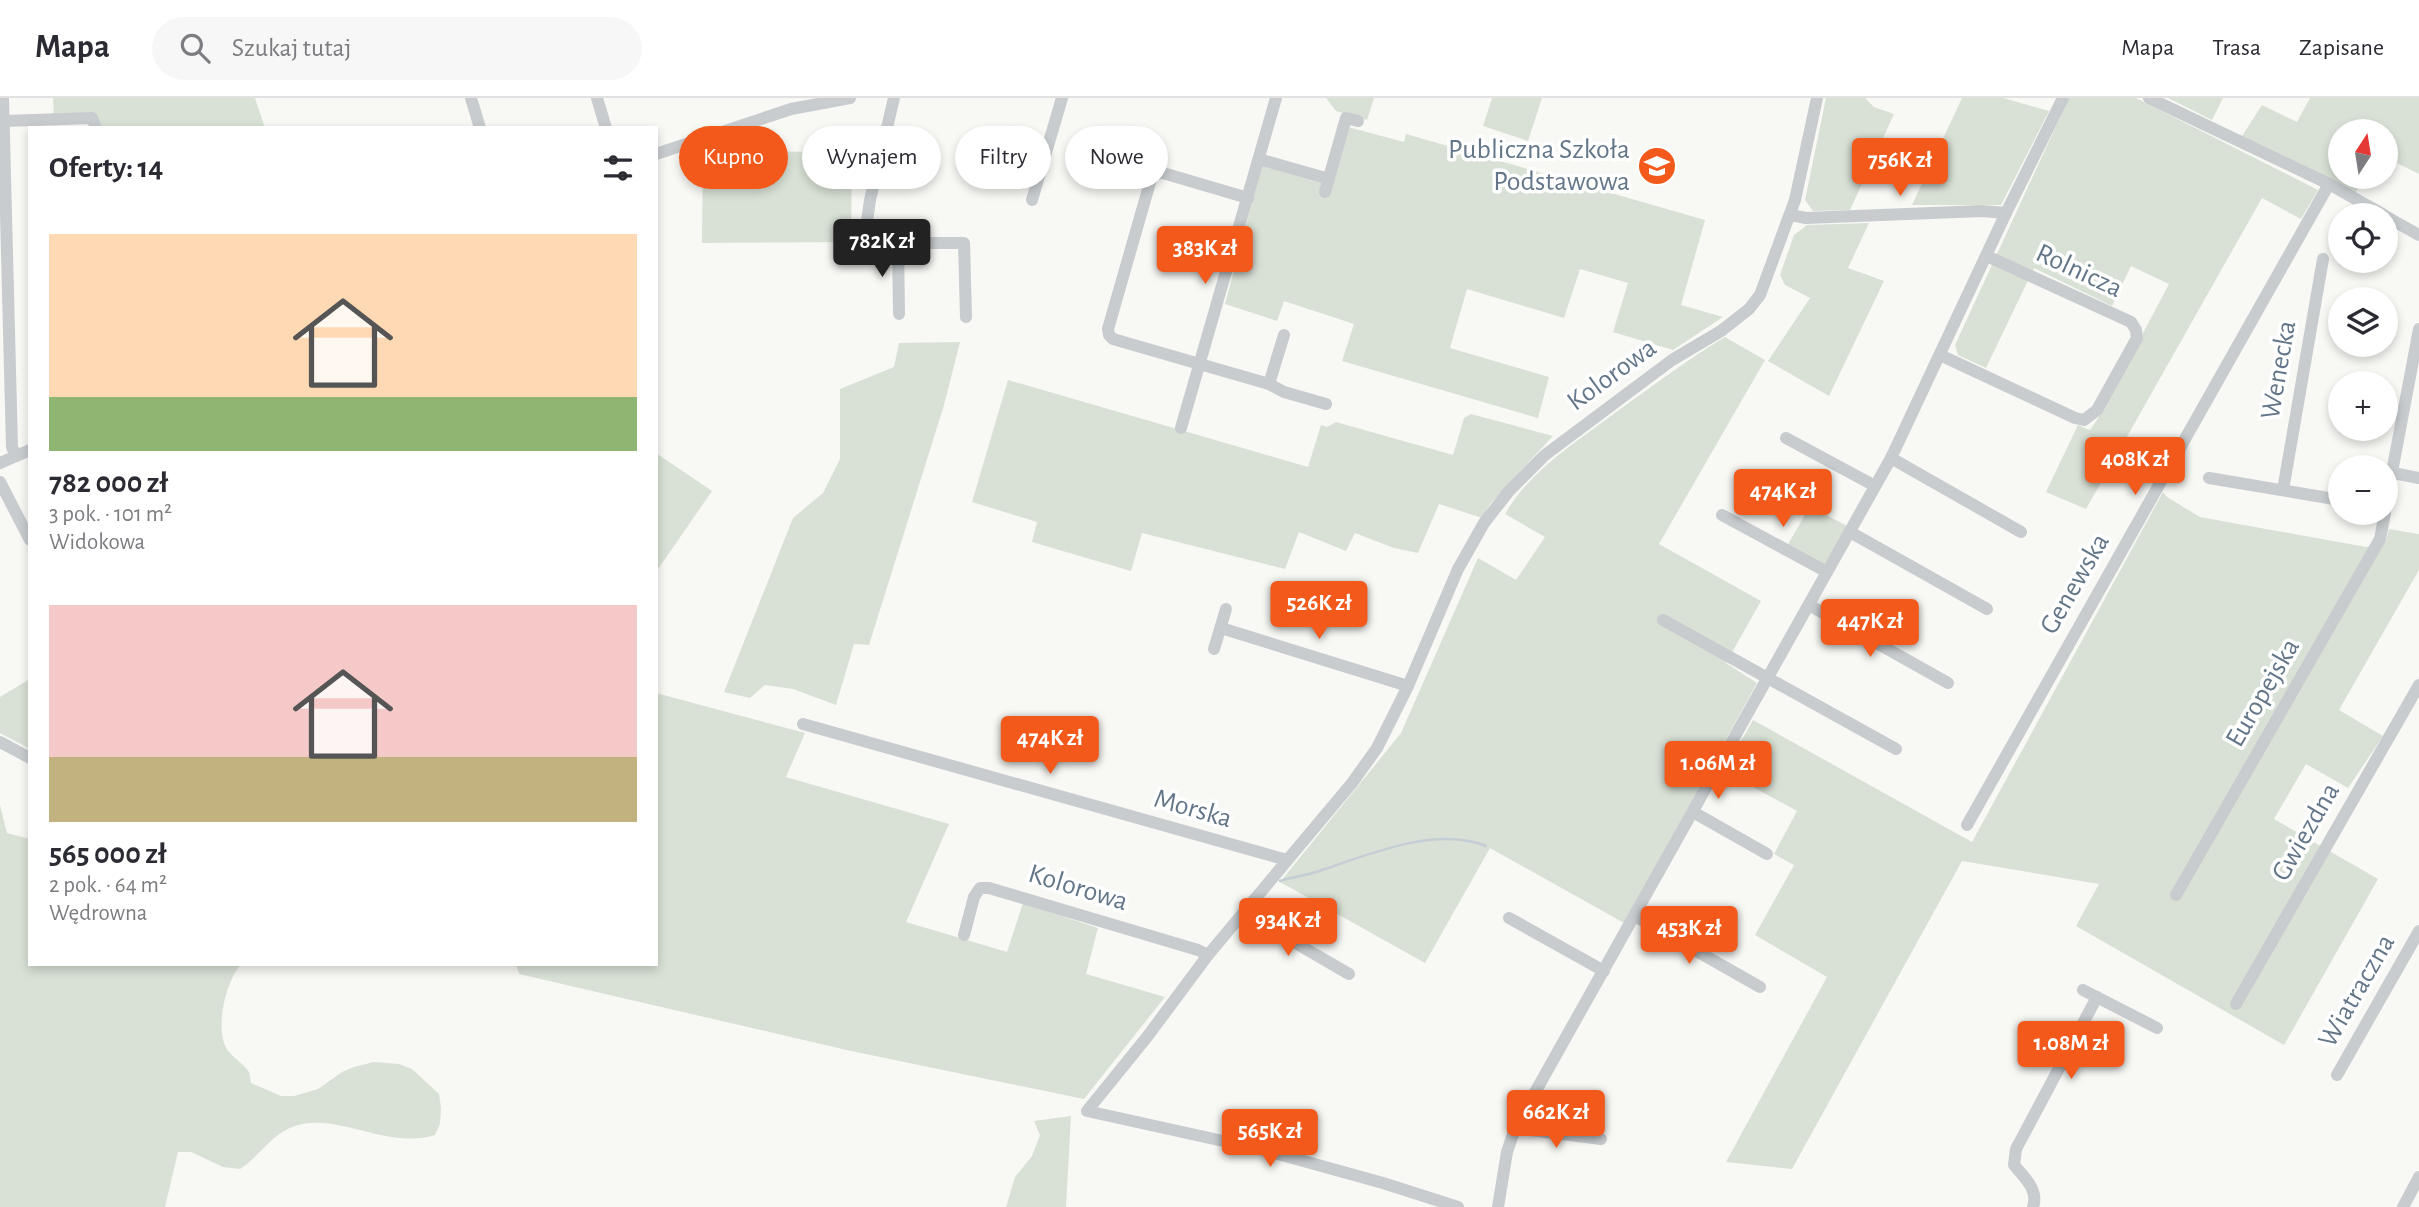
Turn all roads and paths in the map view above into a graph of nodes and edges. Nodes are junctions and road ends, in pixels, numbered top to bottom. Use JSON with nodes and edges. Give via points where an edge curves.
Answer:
{"nodes":[{"id":1,"x":3,"y":98,"type":"edge"},
{"id":2,"x":471,"y":98,"type":"edge"},
{"id":3,"x":597,"y":98,"type":"edge"},
{"id":4,"x":850,"y":98,"type":"edge"},
{"id":5,"x":894,"y":98,"type":"edge"},
{"id":6,"x":1062,"y":98,"type":"edge"},
{"id":7,"x":1276,"y":98,"type":"edge"},
{"id":8,"x":1817,"y":98,"type":"edge"},
{"id":9,"x":2149,"y":98,"type":"edge"},
{"id":10,"x":809,"y":101,"type":"edge"},
{"id":11,"x":2060,"y":103,"type":"edge"},
{"id":12,"x":5,"y":121,"type":"junction"},
{"id":13,"x":1358,"y":121,"type":"dead end"},
{"id":14,"x":95,"y":126,"type":"edge"},
{"id":15,"x":479,"y":126,"type":"edge"},
{"id":16,"x":605,"y":126,"type":"edge"},
{"id":17,"x":658,"y":153,"type":"edge"},
{"id":18,"x":1259,"y":159,"type":"junction"},
{"id":19,"x":2328,"y":184,"type":"edge"},
{"id":20,"x":2328,"y":186,"type":"edge"},
{"id":21,"x":2338,"y":189,"type":"edge"},
{"id":22,"x":2,"y":197,"type":"edge"},
{"id":23,"x":1248,"y":198,"type":"junction"},
{"id":24,"x":1032,"y":200,"type":"dead end"},
{"id":25,"x":2362,"y":203,"type":"edge"},
{"id":26,"x":2006,"y":213,"type":"junction"},
{"id":27,"x":1790,"y":215,"type":"junction"},
{"id":28,"x":2398,"y":223,"type":"edge"},
{"id":29,"x":2419,"y":235,"type":"edge"},
{"id":30,"x":898,"y":243,"type":"junction"},
{"id":31,"x":1987,"y":256,"type":"junction"},
{"id":32,"x":2323,"y":259,"type":"dead end"},
{"id":33,"x":899,"y":314,"type":"dead end"},
{"id":34,"x":966,"y":317,"type":"dead end"},
{"id":35,"x":2419,"y":329,"type":"edge"},
{"id":36,"x":1284,"y":335,"type":"dead end"},
{"id":37,"x":1940,"y":355,"type":"junction"},
{"id":38,"x":5,"y":365,"type":"edge"},
{"id":39,"x":1199,"y":365,"type":"junction"},
{"id":40,"x":1269,"y":384,"type":"junction"},
{"id":41,"x":1326,"y":404,"type":"dead end"},
{"id":42,"x":1181,"y":428,"type":"dead end"},
{"id":43,"x":1786,"y":438,"type":"dead end"},
{"id":44,"x":28,"y":451,"type":"edge"},
{"id":45,"x":2396,"y":455,"type":"edge"},
{"id":46,"x":16,"y":456,"type":"junction"},
{"id":47,"x":1891,"y":458,"type":"junction"},
{"id":48,"x":0,"y":463,"type":"edge"},
{"id":49,"x":2398,"y":474,"type":"edge"},
{"id":50,"x":2209,"y":478,"type":"dead end"},
{"id":51,"x":2419,"y":478,"type":"edge"},
{"id":52,"x":0,"y":482,"type":"edge"},
{"id":53,"x":1875,"y":486,"type":"junction"},
{"id":54,"x":2283,"y":490,"type":"junction"},
{"id":55,"x":2328,"y":498,"type":"edge"},
{"id":56,"x":1723,"y":515,"type":"dead end"},
{"id":57,"x":2382,"y":525,"type":"edge"},
{"id":58,"x":1850,"y":532,"type":"junction"},
{"id":59,"x":2021,"y":532,"type":"dead end"},
{"id":60,"x":28,"y":536,"type":"edge"},
{"id":61,"x":1827,"y":572,"type":"junction"},
{"id":62,"x":1809,"y":606,"type":"junction"},
{"id":63,"x":1226,"y":609,"type":"dead end"},
{"id":64,"x":1987,"y":609,"type":"dead end"},
{"id":65,"x":1663,"y":620,"type":"dead end"},
{"id":66,"x":1221,"y":628,"type":"junction"},
{"id":67,"x":1214,"y":649,"type":"dead end"},
{"id":68,"x":1768,"y":678,"type":"junction"},
{"id":69,"x":1948,"y":683,"type":"dead end"},
{"id":70,"x":2419,"y":685,"type":"edge"},
{"id":71,"x":1408,"y":686,"type":"junction"},
{"id":72,"x":803,"y":724,"type":"dead end"},
{"id":73,"x":0,"y":742,"type":"edge"},
{"id":74,"x":1896,"y":749,"type":"dead end"},
{"id":75,"x":28,"y":757,"type":"edge"},
{"id":76,"x":1693,"y":812,"type":"junction"},
{"id":77,"x":1967,"y":825,"type":"dead end"},
{"id":78,"x":1767,"y":854,"type":"dead end"},
{"id":79,"x":1287,"y":860,"type":"junction"},
{"id":80,"x":2176,"y":895,"type":"dead end"},
{"id":81,"x":1244,"y":913,"type":"junction"},
{"id":82,"x":1635,"y":916,"type":"junction"},
{"id":83,"x":1509,"y":918,"type":"dead end"},
{"id":84,"x":2419,"y":931,"type":"edge"},
{"id":85,"x":964,"y":935,"type":"dead end"},
{"id":86,"x":1208,"y":956,"type":"junction"},
{"id":87,"x":1604,"y":971,"type":"junction"},
{"id":88,"x":1349,"y":974,"type":"dead end"},
{"id":89,"x":1760,"y":987,"type":"dead end"},
{"id":90,"x":2083,"y":989,"type":"dead end"},
{"id":91,"x":2097,"y":997,"type":"junction"},
{"id":92,"x":2236,"y":1004,"type":"dead end"},
{"id":93,"x":2157,"y":1028,"type":"dead end"},
{"id":94,"x":2337,"y":1074,"type":"dead end"},
{"id":95,"x":1515,"y":1128,"type":"junction"},
{"id":96,"x":1601,"y":1139,"type":"dead end"},
{"id":97,"x":2419,"y":1177,"type":"edge"},
{"id":98,"x":1458,"y":1207,"type":"edge"},
{"id":99,"x":1498,"y":1207,"type":"edge"},
{"id":100,"x":2033,"y":1207,"type":"edge"},
{"id":101,"x":2403,"y":1207,"type":"edge"}],
"edges":[{"from":1,"to":12,"type":"street"},
{"from":2,"to":15,"type":"street"},
{"from":3,"to":16,"type":"street"},
{"from":4,"to":10,"type":"street"},
{"from":5,"to":30,"type":"street","via":[[864,243]]},
{"from":6,"to":24,"type":"street"},
{"from":7,"to":18,"type":"street"},
{"from":8,"to":27,"type":"street","name":"Kolorowa"},
{"from":9,"to":19,"type":"street"},
{"from":10,"to":17,"type":"street"},
{"from":11,"to":26,"type":"street"},
{"from":12,"to":14,"type":"street","via":[[92,118]]},
{"from":12,"to":22,"type":"street"},
{"from":13,"to":18,"type":"street","via":[[1346,118],[1327,185]]},
{"from":18,"to":23,"type":"street"},
{"from":20,"to":77,"type":"street","name":"Genewska"},
{"from":21,"to":25,"type":"street"},
{"from":22,"to":38,"type":"street"},
{"from":23,"to":39,"type":"street"},
{"from":23,"to":39,"type":"street","via":[[1163,173],[1151,179],[1109,335]]},
{"from":26,"to":27,"type":"street"},
{"from":26,"to":31,"type":"street"},
{"from":27,"to":71,"type":"street","name":"Kolorowa","via":[[1760,295],[1749,309],[1618,399],[1545,456],[1509,491],[1458,569]]},
{"from":28,"to":29,"type":"street"},
{"from":30,"to":33,"type":"street"},
{"from":30,"to":34,"type":"street","via":[[964,243]]},
{"from":31,"to":37,"type":"street"},
{"from":31,"to":37,"type":"street","name":"Rolnicza","via":[[2131,322],[2137,338],[2096,410],[2084,420]]},
{"from":32,"to":54,"type":"street","name":"Wenecka"},
{"from":35,"to":45,"type":"street","name":"Europejska"},
{"from":36,"to":40,"type":"street"},
{"from":37,"to":47,"type":"street"},
{"from":38,"to":46,"type":"street"},
{"from":39,"to":40,"type":"street"},
{"from":39,"to":42,"type":"street"},
{"from":40,"to":41,"type":"street"},
{"from":43,"to":53,"type":"street"},
{"from":44,"to":46,"type":"street"},
{"from":46,"to":48,"type":"street"},
{"from":47,"to":53,"type":"street"},
{"from":47,"to":59,"type":"street"},
{"from":49,"to":51,"type":"street"},
{"from":50,"to":54,"type":"street"},
{"from":52,"to":60,"type":"street"},
{"from":53,"to":58,"type":"street"},
{"from":54,"to":55,"type":"street"},
{"from":56,"to":61,"type":"street"},
{"from":57,"to":80,"type":"street","name":"Europejska","via":[[2380,539]]},
{"from":58,"to":61,"type":"street"},
{"from":58,"to":64,"type":"street"},
{"from":61,"to":62,"type":"street"},
{"from":62,"to":68,"type":"street"},
{"from":62,"to":69,"type":"street"},
{"from":63,"to":66,"type":"street"},
{"from":65,"to":68,"type":"street"},
{"from":66,"to":67,"type":"street"},
{"from":66,"to":71,"type":"street"},
{"from":68,"to":74,"type":"street"},
{"from":68,"to":76,"type":"street"},
{"from":70,"to":92,"type":"street","name":"Gwiezdna"},
{"from":71,"to":79,"type":"street","name":"Kolorowa","via":[[1377,748]]},
{"from":72,"to":79,"type":"street","name":"Morska"},
{"from":73,"to":75,"type":"street"},
{"from":76,"to":78,"type":"street"},
{"from":76,"to":82,"type":"street"},
{"from":79,"to":81,"type":"street","name":"Kolorowa"},
{"from":81,"to":86,"type":"street","name":"Kolorowa"},
{"from":81,"to":88,"type":"street"},
{"from":82,"to":87,"type":"street"},
{"from":82,"to":89,"type":"street"},
{"from":83,"to":87,"type":"street"},
{"from":84,"to":94,"type":"street","name":"Wiatraczna"},
{"from":85,"to":86,"type":"street","name":"Kolorowa","via":[[974,897],[981,888],[989,888]]},
{"from":86,"to":98,"type":"street","name":"Kolorowa","via":[[1087,1111],[1264,1150]]},
{"from":87,"to":95,"type":"street"},
{"from":90,"to":91,"type":"street"},
{"from":91,"to":93,"type":"street"},
{"from":91,"to":100,"type":"street","via":[[2016,1149],[2014,1165],[2032,1186]]},
{"from":95,"to":96,"type":"street"},
{"from":95,"to":99,"type":"street"},
{"from":97,"to":101,"type":"street"}]}
